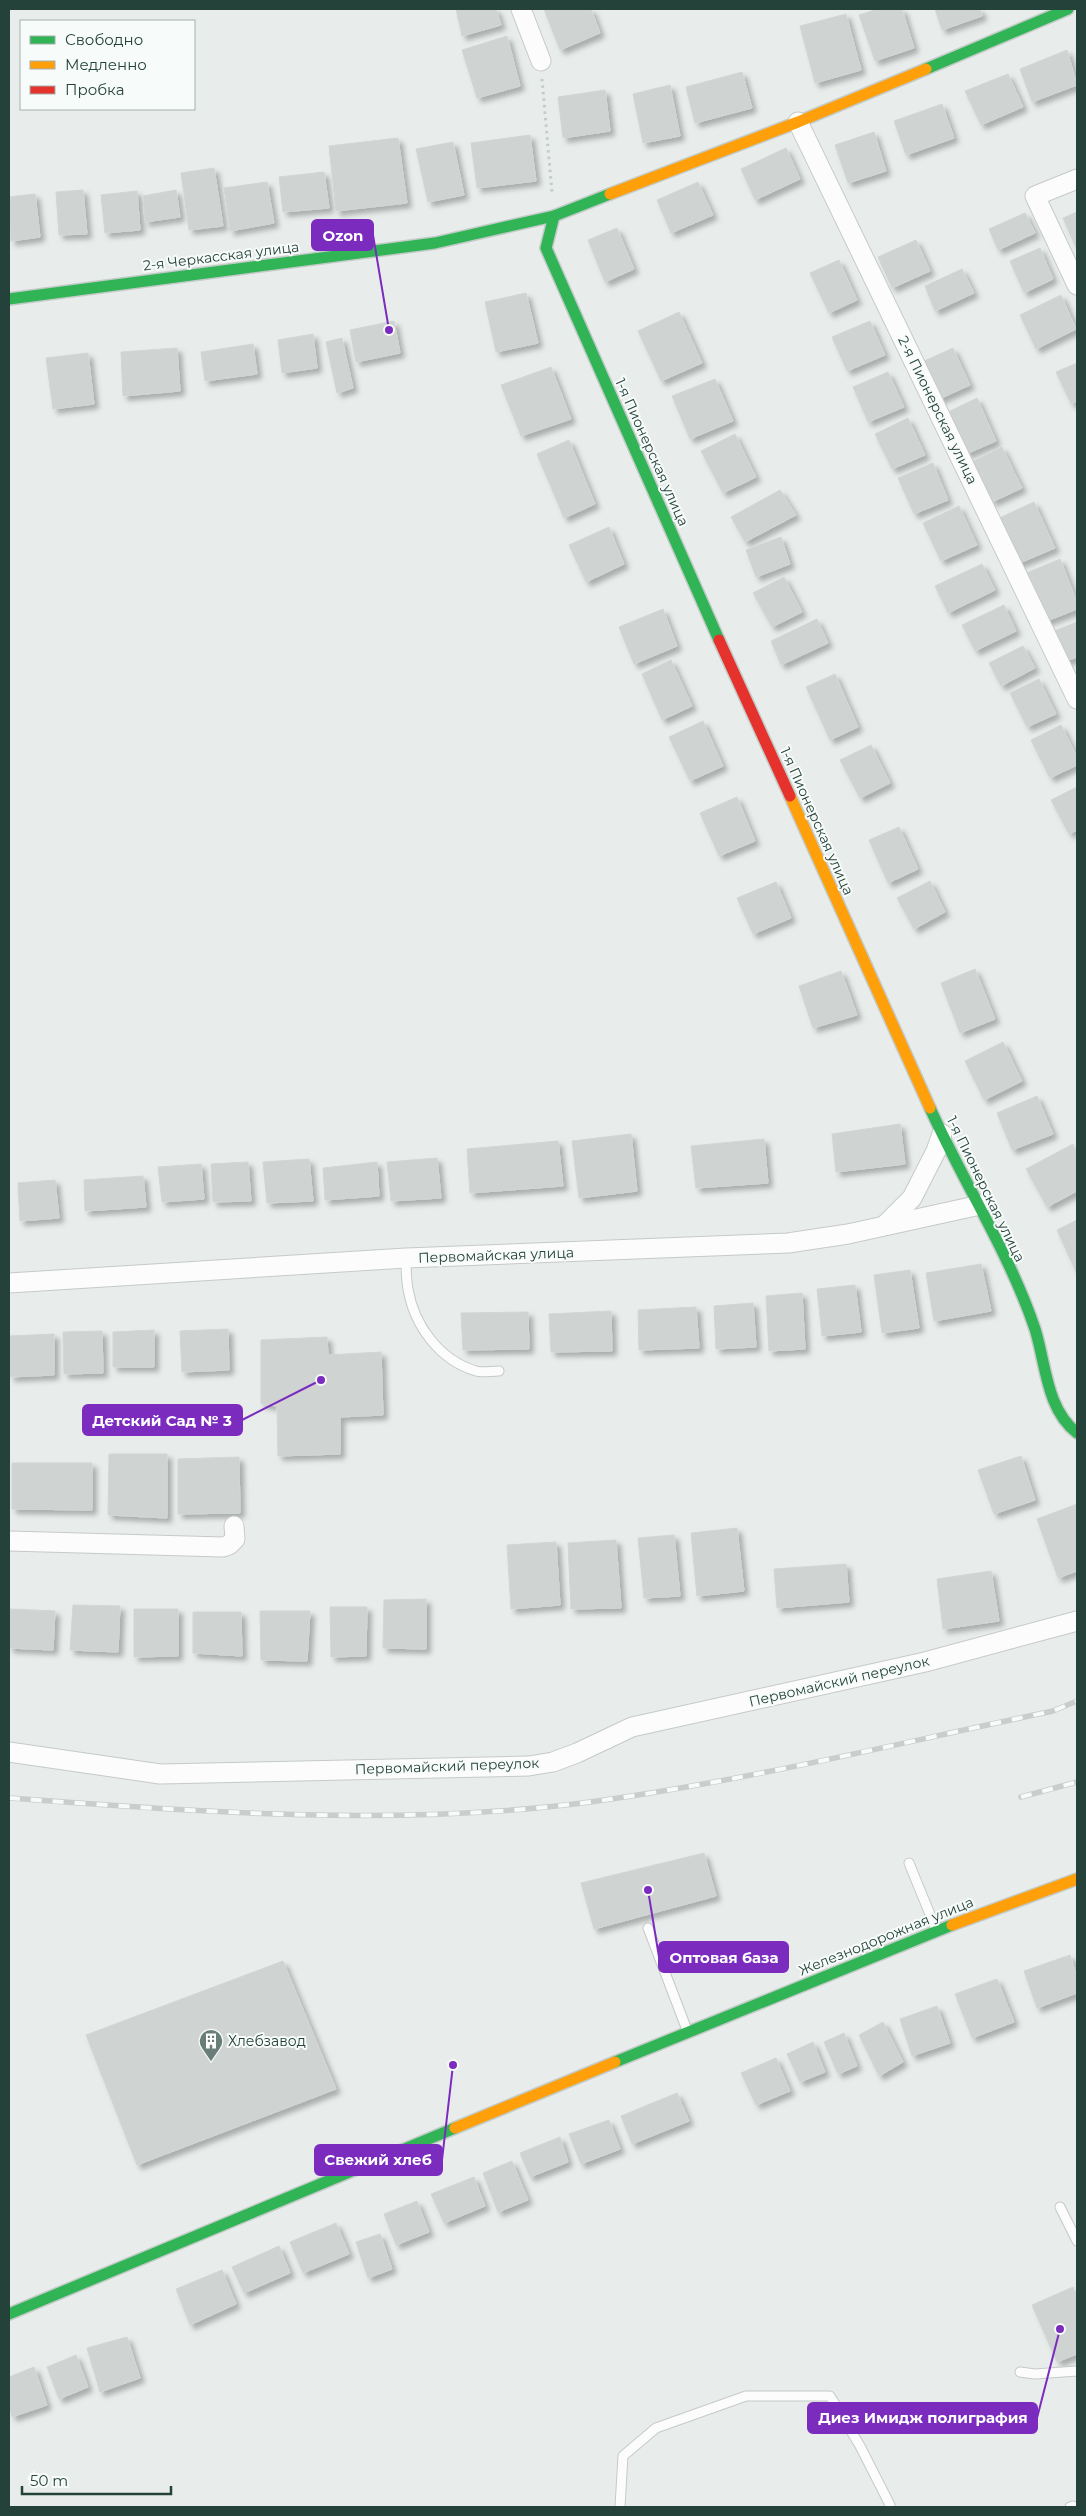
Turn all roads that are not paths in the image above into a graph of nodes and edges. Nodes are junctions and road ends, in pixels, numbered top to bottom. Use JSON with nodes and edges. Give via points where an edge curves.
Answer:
{"nodes":[{"id":1,"x":521,"y":9,"type":"edge"},
{"id":2,"x":1068,"y":9,"type":"edge"},
{"id":3,"x":541,"y":61,"type":"road end"},
{"id":4,"x":798,"y":122,"type":"junction"},
{"id":5,"x":1077,"y":179,"type":"edge"},
{"id":6,"x":554,"y":216,"type":"junction"},
{"id":7,"x":1077,"y":285,"type":"edge"},
{"id":8,"x":9,"y":299,"type":"edge"},
{"id":9,"x":1077,"y":699,"type":"edge"},
{"id":10,"x":942,"y":1134,"type":"junction"},
{"id":11,"x":980,"y":1205,"type":"junction"},
{"id":12,"x":885,"y":1225,"type":"junction"},
{"id":13,"x":406,"y":1258,"type":"junction"},
{"id":14,"x":9,"y":1283,"type":"edge"},
{"id":15,"x":499,"y":1371,"type":"dead end"},
{"id":16,"x":1077,"y":1433,"type":"edge"},
{"id":17,"x":234,"y":1526,"type":"dead end"},
{"id":18,"x":9,"y":1541,"type":"edge"},
{"id":19,"x":1077,"y":1621,"type":"edge"},
{"id":20,"x":9,"y":1752,"type":"edge"},
{"id":21,"x":909,"y":1863,"type":"dead end"},
{"id":22,"x":1077,"y":1879,"type":"edge"},
{"id":23,"x":648,"y":1928,"type":"dead end"},
{"id":24,"x":937,"y":1932,"type":"junction"},
{"id":25,"x":688,"y":2032,"type":"junction"},
{"id":26,"x":1060,"y":2208,"type":"dead end"},
{"id":27,"x":1077,"y":2240,"type":"edge"},
{"id":28,"x":9,"y":2314,"type":"edge"},
{"id":29,"x":1077,"y":2371,"type":"edge"},
{"id":30,"x":1020,"y":2372,"type":"dead end"},
{"id":31,"x":620,"y":2507,"type":"edge"},
{"id":32,"x":889,"y":2507,"type":"edge"}],
"edges":[{"from":1,"to":3,"type":"street"},
{"from":2,"to":4,"type":"street","name":"2-я Черкасская улица"},
{"from":4,"to":6,"type":"street","name":"2-я Черкасская улица"},
{"from":4,"to":9,"type":"street","name":"2-я Пионерская улица"},
{"from":5,"to":7,"type":"street","via":[[1035,196]]},
{"from":6,"to":8,"type":"street","name":"2-я Черкасская улица","via":[[435,243]]},
{"from":6,"to":10,"type":"street","name":"1-я Пионерская улица","via":[[546,248],[734,675]]},
{"from":10,"to":11,"type":"street","name":"1-я Пионерская улица"},
{"from":10,"to":12,"type":"street","via":[[912,1198]]},
{"from":11,"to":12,"type":"street","name":"Первомайская улица"},
{"from":11,"to":16,"type":"street","name":"1-я Пионерская улица","via":[[1028,1310],[1053,1398],[1066,1424]]},
{"from":12,"to":13,"type":"street","name":"Первомайская улица","via":[[788,1243]]},
{"from":13,"to":14,"type":"street","name":"Первомайская улица"},
{"from":13,"to":15,"type":"lane","via":[[410,1297],[418,1320],[435,1347],[456,1363],[477,1372]]},
{"from":17,"to":18,"type":"street","via":[[235,1539],[223,1547]]},
{"from":19,"to":20,"type":"street","name":"Первомайский переулок","via":[[925,1662],[632,1727],[577,1753],[529,1766],[160,1774]]},
{"from":21,"to":24,"type":"lane"},
{"from":22,"to":24,"type":"street","name":"Железнодорожная улица"},
{"from":23,"to":25,"type":"lane"},
{"from":24,"to":25,"type":"street","name":"Железнодорожная улица"},
{"from":25,"to":28,"type":"street","name":"Железнодорожная улица"},
{"from":26,"to":27,"type":"lane"},
{"from":29,"to":30,"type":"lane"},
{"from":31,"to":32,"type":"lane","via":[[623,2456],[656,2428],[746,2396],[830,2396],[860,2446]]}]}
